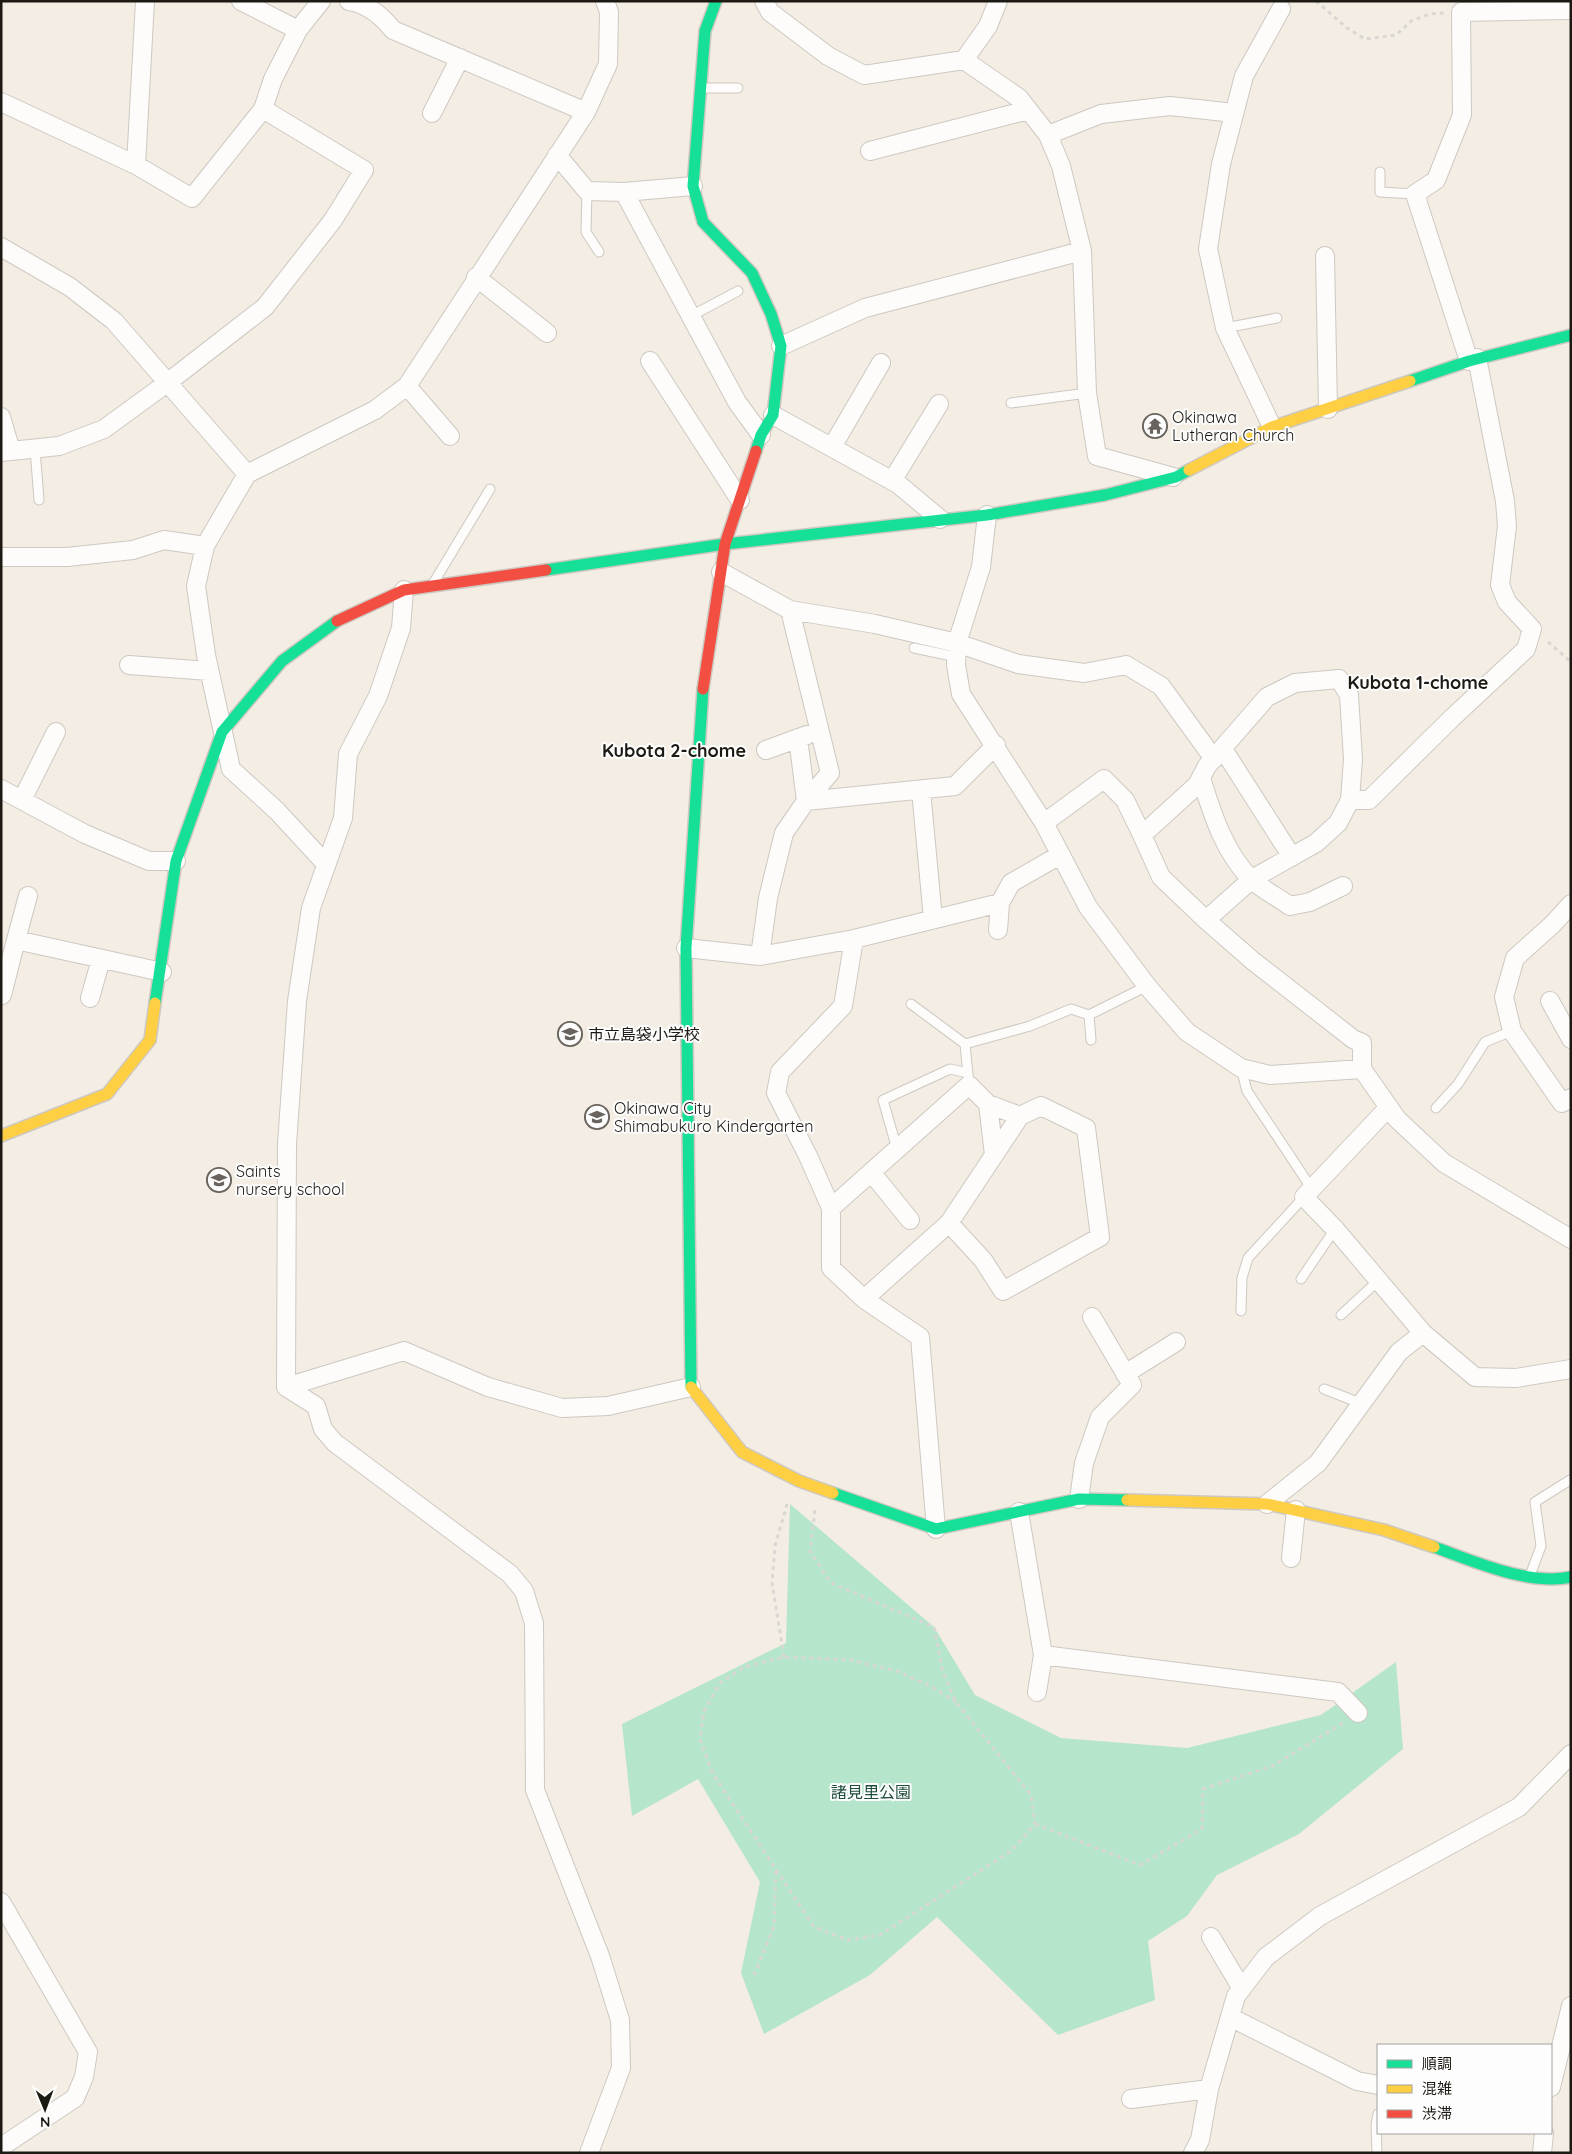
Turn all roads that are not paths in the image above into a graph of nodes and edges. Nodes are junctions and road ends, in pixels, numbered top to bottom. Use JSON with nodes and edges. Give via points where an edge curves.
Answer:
{"nodes":[{"id":1,"x":145,"y":1,"type":"edge"},
{"id":2,"x":241,"y":1,"type":"edge"},
{"id":3,"x":321,"y":1,"type":"edge"},
{"id":4,"x":349,"y":1,"type":"edge"},
{"id":5,"x":605,"y":1,"type":"edge"},
{"id":6,"x":716,"y":1,"type":"edge"},
{"id":7,"x":764,"y":1,"type":"edge"},
{"id":8,"x":998,"y":1,"type":"edge"},
{"id":9,"x":1281,"y":9,"type":"dead end"},
{"id":10,"x":1571,"y":10,"type":"edge"},
{"id":11,"x":298,"y":30,"type":"junction"},
{"id":12,"x":460,"y":58,"type":"junction"},
{"id":13,"x":964,"y":60,"type":"junction"},
{"id":14,"x":700,"y":88,"type":"junction"},
{"id":15,"x":738,"y":88,"type":"dead end"},
{"id":16,"x":1,"y":102,"type":"edge"},
{"id":17,"x":263,"y":109,"type":"junction"},
{"id":18,"x":1028,"y":110,"type":"junction"},
{"id":19,"x":586,"y":112,"type":"junction"},
{"id":20,"x":432,"y":113,"type":"dead end"},
{"id":21,"x":1234,"y":113,"type":"junction"},
{"id":22,"x":1048,"y":135,"type":"junction"},
{"id":23,"x":870,"y":152,"type":"dead end"},
{"id":24,"x":557,"y":155,"type":"junction"},
{"id":25,"x":136,"y":165,"type":"junction"},
{"id":26,"x":1380,"y":172,"type":"dead end"},
{"id":27,"x":693,"y":186,"type":"junction"},
{"id":28,"x":588,"y":191,"type":"junction"},
{"id":29,"x":624,"y":192,"type":"junction"},
{"id":30,"x":1415,"y":194,"type":"junction"},
{"id":31,"x":1,"y":247,"type":"edge"},
{"id":32,"x":1082,"y":251,"type":"junction"},
{"id":33,"x":598,"y":252,"type":"dead end"},
{"id":34,"x":1325,"y":256,"type":"dead end"},
{"id":35,"x":476,"y":277,"type":"junction"},
{"id":36,"x":738,"y":291,"type":"dead end"},
{"id":37,"x":691,"y":316,"type":"junction"},
{"id":38,"x":1277,"y":318,"type":"dead end"},
{"id":39,"x":1225,"y":328,"type":"junction"},
{"id":40,"x":547,"y":333,"type":"dead end"},
{"id":41,"x":1571,"y":335,"type":"edge"},
{"id":42,"x":780,"y":346,"type":"junction"},
{"id":43,"x":1473,"y":360,"type":"junction"},
{"id":44,"x":650,"y":362,"type":"dead end"},
{"id":45,"x":881,"y":363,"type":"dead end"},
{"id":46,"x":167,"y":383,"type":"junction"},
{"id":47,"x":407,"y":386,"type":"junction"},
{"id":48,"x":1087,"y":393,"type":"junction"},
{"id":49,"x":1011,"y":403,"type":"dead end"},
{"id":50,"x":939,"y":404,"type":"dead end"},
{"id":51,"x":1328,"y":408,"type":"junction"},
{"id":52,"x":773,"y":415,"type":"junction"},
{"id":53,"x":1,"y":417,"type":"edge"},
{"id":54,"x":1272,"y":427,"type":"junction"},
{"id":55,"x":761,"y":435,"type":"junction"},
{"id":56,"x":450,"y":436,"type":"dead end"},
{"id":57,"x":832,"y":448,"type":"junction"},
{"id":58,"x":35,"y":449,"type":"junction"},
{"id":59,"x":6,"y":452,"type":"edge"},
{"id":60,"x":247,"y":474,"type":"junction"},
{"id":61,"x":1176,"y":478,"type":"junction"},
{"id":62,"x":892,"y":481,"type":"junction"},
{"id":63,"x":490,"y":489,"type":"dead end"},
{"id":64,"x":39,"y":500,"type":"dead end"},
{"id":65,"x":740,"y":500,"type":"junction"},
{"id":66,"x":987,"y":515,"type":"junction"},
{"id":67,"x":940,"y":519,"type":"junction"},
{"id":68,"x":725,"y":544,"type":"junction"},
{"id":69,"x":205,"y":546,"type":"junction"},
{"id":70,"x":1,"y":557,"type":"edge"},
{"id":71,"x":721,"y":572,"type":"junction"},
{"id":72,"x":431,"y":586,"type":"junction"},
{"id":73,"x":404,"y":590,"type":"junction"},
{"id":74,"x":790,"y":610,"type":"junction"},
{"id":75,"x":914,"y":648,"type":"dead end"},
{"id":76,"x":957,"y":650,"type":"junction"},
{"id":77,"x":130,"y":665,"type":"dead end"},
{"id":78,"x":209,"y":671,"type":"junction"},
{"id":79,"x":819,"y":730,"type":"junction"},
{"id":80,"x":56,"y":732,"type":"dead end"},
{"id":81,"x":222,"y":732,"type":"junction"},
{"id":82,"x":798,"y":738,"type":"junction"},
{"id":83,"x":996,"y":745,"type":"junction"},
{"id":84,"x":766,"y":750,"type":"dead end"},
{"id":85,"x":1218,"y":754,"type":"junction"},
{"id":86,"x":1201,"y":778,"type":"junction"},
{"id":87,"x":1,"y":789,"type":"edge"},
{"id":88,"x":921,"y":790,"type":"junction"},
{"id":89,"x":22,"y":800,"type":"junction"},
{"id":90,"x":1350,"y":800,"type":"junction"},
{"id":91,"x":806,"y":801,"type":"junction"},
{"id":92,"x":1044,"y":823,"type":"junction"},
{"id":93,"x":1142,"y":835,"type":"junction"},
{"id":94,"x":1060,"y":855,"type":"junction"},
{"id":95,"x":1292,"y":857,"type":"junction"},
{"id":96,"x":176,"y":861,"type":"junction"},
{"id":97,"x":325,"y":863,"type":"junction"},
{"id":98,"x":1252,"y":880,"type":"junction"},
{"id":99,"x":1343,"y":886,"type":"dead end"},
{"id":100,"x":28,"y":896,"type":"dead end"},
{"id":101,"x":1000,"y":903,"type":"junction"},
{"id":102,"x":1571,"y":904,"type":"edge"},
{"id":103,"x":933,"y":919,"type":"junction"},
{"id":104,"x":1206,"y":920,"type":"junction"},
{"id":105,"x":998,"y":930,"type":"dead end"},
{"id":106,"x":854,"y":939,"type":"junction"},
{"id":107,"x":16,"y":940,"type":"junction"},
{"id":108,"x":686,"y":948,"type":"junction"},
{"id":109,"x":760,"y":956,"type":"junction"},
{"id":110,"x":101,"y":959,"type":"junction"},
{"id":111,"x":162,"y":972,"type":"junction"},
{"id":112,"x":1147,"y":986,"type":"junction"},
{"id":113,"x":2,"y":996,"type":"edge"},
{"id":114,"x":90,"y":998,"type":"dead end"},
{"id":115,"x":1550,"y":1001,"type":"dead end"},
{"id":116,"x":912,"y":1004,"type":"dead end"},
{"id":117,"x":1089,"y":1015,"type":"junction"},
{"id":118,"x":1512,"y":1031,"type":"junction"},
{"id":119,"x":1091,"y":1040,"type":"dead end"},
{"id":120,"x":1571,"y":1040,"type":"edge"},
{"id":121,"x":965,"y":1044,"type":"junction"},
{"id":122,"x":1241,"y":1068,"type":"junction"},
{"id":123,"x":1362,"y":1069,"type":"junction"},
{"id":124,"x":969,"y":1079,"type":"junction"},
{"id":125,"x":1571,"y":1098,"type":"edge"},
{"id":126,"x":988,"y":1104,"type":"junction"},
{"id":127,"x":1388,"y":1108,"type":"junction"},
{"id":128,"x":1436,"y":1108,"type":"dead end"},
{"id":129,"x":1020,"y":1116,"type":"junction"},
{"id":130,"x":1,"y":1136,"type":"edge"},
{"id":131,"x":897,"y":1149,"type":"junction"},
{"id":132,"x":994,"y":1156,"type":"junction"},
{"id":133,"x":871,"y":1172,"type":"junction"},
{"id":134,"x":1308,"y":1193,"type":"junction"},
{"id":135,"x":831,"y":1208,"type":"junction"},
{"id":136,"x":910,"y":1220,"type":"dead end"},
{"id":137,"x":949,"y":1223,"type":"junction"},
{"id":138,"x":1335,"y":1229,"type":"junction"},
{"id":139,"x":1571,"y":1239,"type":"edge"},
{"id":140,"x":1301,"y":1279,"type":"dead end"},
{"id":141,"x":1379,"y":1280,"type":"junction"},
{"id":142,"x":864,"y":1299,"type":"junction"},
{"id":143,"x":1242,"y":1311,"type":"dead end"},
{"id":144,"x":1341,"y":1315,"type":"dead end"},
{"id":145,"x":1092,"y":1316,"type":"dead end"},
{"id":146,"x":1422,"y":1333,"type":"junction"},
{"id":147,"x":1176,"y":1342,"type":"dead end"},
{"id":148,"x":1571,"y":1369,"type":"edge"},
{"id":149,"x":1125,"y":1374,"type":"junction"},
{"id":150,"x":286,"y":1387,"type":"junction"},
{"id":151,"x":691,"y":1388,"type":"junction"},
{"id":152,"x":1324,"y":1388,"type":"dead end"},
{"id":153,"x":1360,"y":1403,"type":"junction"},
{"id":154,"x":1570,"y":1480,"type":"edge"},
{"id":155,"x":1079,"y":1500,"type":"junction"},
{"id":156,"x":1267,"y":1504,"type":"junction"},
{"id":157,"x":1296,"y":1510,"type":"junction"},
{"id":158,"x":1019,"y":1512,"type":"junction"},
{"id":159,"x":936,"y":1528,"type":"junction"},
{"id":160,"x":1291,"y":1558,"type":"dead end"},
{"id":161,"x":1530,"y":1576,"type":"junction"},
{"id":162,"x":1571,"y":1577,"type":"edge"},
{"id":163,"x":1042,"y":1656,"type":"junction"},
{"id":164,"x":1037,"y":1692,"type":"dead end"},
{"id":165,"x":1358,"y":1713,"type":"road end"},
{"id":166,"x":1571,"y":1754,"type":"edge"},
{"id":167,"x":1,"y":1902,"type":"edge"},
{"id":168,"x":1211,"y":1938,"type":"dead end"},
{"id":169,"x":1242,"y":1989,"type":"junction"},
{"id":170,"x":1571,"y":2006,"type":"edge"},
{"id":171,"x":1230,"y":2017,"type":"junction"},
{"id":172,"x":1564,"y":2062,"type":"edge"},
{"id":173,"x":1552,"y":2085,"type":"edge"},
{"id":174,"x":1377,"y":2086,"type":"edge"},
{"id":175,"x":1209,"y":2089,"type":"junction"},
{"id":176,"x":1131,"y":2099,"type":"dead end"},
{"id":177,"x":1377,"y":2120,"type":"edge"},
{"id":178,"x":1544,"y":2134,"type":"edge"},
{"id":179,"x":1,"y":2147,"type":"edge"},
{"id":180,"x":589,"y":2153,"type":"edge"},
{"id":181,"x":1193,"y":2153,"type":"edge"},
{"id":182,"x":1377,"y":2153,"type":"edge"},
{"id":183,"x":1542,"y":2153,"type":"edge"}],
"edges":[{"from":1,"to":25,"type":"street"},
{"from":2,"to":11,"type":"street"},
{"from":3,"to":11,"type":"street"},
{"from":4,"to":12,"type":"street","via":[[381,15],[393,30]]},
{"from":5,"to":19,"type":"street","via":[[608,64]]},
{"from":6,"to":14,"type":"street","via":[[705,31]]},
{"from":7,"to":13,"type":"street","via":[[770,12],[828,56],[864,75]]},
{"from":8,"to":13,"type":"street","via":[[988,26]]},
{"from":9,"to":21,"type":"street","via":[[1244,76]]},
{"from":10,"to":30,"type":"street","via":[[1461,12],[1462,115],[1436,180]]},
{"from":11,"to":17,"type":"street","via":[[273,80]]},
{"from":12,"to":19,"type":"street"},
{"from":12,"to":20,"type":"street"},
{"from":13,"to":18,"type":"street","via":[[1019,98]]},
{"from":14,"to":15,"type":"lane"},
{"from":14,"to":27,"type":"street"},
{"from":16,"to":25,"type":"street"},
{"from":17,"to":25,"type":"street","via":[[192,198]]},
{"from":17,"to":46,"type":"street","via":[[364,170],[333,220],[265,307]]},
{"from":18,"to":22,"type":"street"},
{"from":18,"to":23,"type":"street"},
{"from":19,"to":24,"type":"street"},
{"from":21,"to":22,"type":"street","via":[[1170,106],[1101,114]]},
{"from":21,"to":39,"type":"street","via":[[1208,249]]},
{"from":22,"to":32,"type":"street","via":[[1060,166]]},
{"from":24,"to":28,"type":"street"},
{"from":24,"to":35,"type":"street"},
{"from":26,"to":30,"type":"lane","via":[[1380,192]]},
{"from":27,"to":29,"type":"street"},
{"from":27,"to":42,"type":"street","via":[[703,222],[752,273],[772,314]]},
{"from":28,"to":29,"type":"street"},
{"from":28,"to":33,"type":"lane","via":[[586,232]]},
{"from":29,"to":37,"type":"street"},
{"from":30,"to":43,"type":"street"},
{"from":31,"to":46,"type":"street","via":[[70,287],[114,321]]},
{"from":32,"to":42,"type":"street","via":[[865,308]]},
{"from":32,"to":48,"type":"street"},
{"from":34,"to":51,"type":"street"},
{"from":35,"to":40,"type":"street"},
{"from":35,"to":47,"type":"street"},
{"from":36,"to":37,"type":"lane"},
{"from":37,"to":55,"type":"street","via":[[737,402]]},
{"from":38,"to":39,"type":"lane"},
{"from":39,"to":54,"type":"street"},
{"from":41,"to":43,"type":"street"},
{"from":42,"to":52,"type":"street"},
{"from":43,"to":51,"type":"street"},
{"from":43,"to":90,"type":"street","via":[[1505,501],[1507,526],[1500,585],[1507,602],[1532,629],[1526,649],[1369,800]]},
{"from":44,"to":65,"type":"street"},
{"from":45,"to":57,"type":"street"},
{"from":46,"to":58,"type":"street","via":[[104,429],[59,446]]},
{"from":46,"to":60,"type":"street"},
{"from":47,"to":56,"type":"street"},
{"from":47,"to":60,"type":"street","via":[[374,410]]},
{"from":48,"to":49,"type":"lane"},
{"from":48,"to":61,"type":"street","via":[[1097,456]]},
{"from":50,"to":62,"type":"street"},
{"from":51,"to":54,"type":"street"},
{"from":52,"to":55,"type":"street"},
{"from":52,"to":57,"type":"street"},
{"from":53,"to":59,"type":"street"},
{"from":54,"to":61,"type":"street"},
{"from":55,"to":65,"type":"street"},
{"from":57,"to":62,"type":"street"},
{"from":58,"to":59,"type":"street"},
{"from":58,"to":64,"type":"lane"},
{"from":60,"to":69,"type":"street"},
{"from":61,"to":66,"type":"street","via":[[1105,495]]},
{"from":62,"to":67,"type":"street"},
{"from":63,"to":72,"type":"lane"},
{"from":65,"to":68,"type":"street"},
{"from":66,"to":67,"type":"street"},
{"from":66,"to":76,"type":"street","via":[[981,567]]},
{"from":67,"to":68,"type":"street"},
{"from":68,"to":71,"type":"street"},
{"from":68,"to":72,"type":"street"},
{"from":69,"to":70,"type":"street","via":[[164,540],[133,550],[67,557]]},
{"from":69,"to":78,"type":"street","via":[[196,586]]},
{"from":71,"to":74,"type":"street"},
{"from":71,"to":108,"type":"street","via":[[701,699]]},
{"from":72,"to":73,"type":"street"},
{"from":73,"to":81,"type":"street","via":[[340,619],[282,661]]},
{"from":73,"to":97,"type":"street","via":[[401,628],[378,696],[348,754],[342,818]]},
{"from":74,"to":76,"type":"street","via":[[875,624]]},
{"from":74,"to":79,"type":"street"},
{"from":75,"to":76,"type":"lane"},
{"from":76,"to":83,"type":"street","via":[[961,694]]},
{"from":76,"to":85,"type":"street","via":[[1084,674],[1126,665],[1161,686]]},
{"from":77,"to":78,"type":"street"},
{"from":78,"to":81,"type":"street"},
{"from":79,"to":82,"type":"street"},
{"from":79,"to":91,"type":"street","via":[[830,773]]},
{"from":80,"to":89,"type":"street"},
{"from":81,"to":96,"type":"street"},
{"from":81,"to":97,"type":"street","via":[[231,770],[277,811]]},
{"from":82,"to":84,"type":"street"},
{"from":82,"to":91,"type":"street"},
{"from":83,"to":88,"type":"street","via":[[955,786]]},
{"from":83,"to":92,"type":"street"},
{"from":85,"to":86,"type":"street"},
{"from":85,"to":90,"type":"street","via":[[1267,697],[1295,683],[1339,679],[1349,695],[1353,759]]},
{"from":85,"to":95,"type":"street"},
{"from":86,"to":93,"type":"street"},
{"from":86,"to":98,"type":"street","via":[[1215,822]]},
{"from":87,"to":89,"type":"street"},
{"from":88,"to":91,"type":"street"},
{"from":88,"to":103,"type":"street"},
{"from":89,"to":96,"type":"street","via":[[85,834],[149,861]]},
{"from":90,"to":95,"type":"street","via":[[1338,824],[1316,843]]},
{"from":91,"to":109,"type":"street","via":[[784,833],[768,898]]},
{"from":92,"to":93,"type":"street","via":[[1104,780],[1125,800]]},
{"from":92,"to":94,"type":"street"},
{"from":93,"to":104,"type":"street","via":[[1161,877]]},
{"from":94,"to":101,"type":"street","via":[[1011,883]]},
{"from":94,"to":112,"type":"street","via":[[1088,907]]},
{"from":95,"to":98,"type":"street"},
{"from":96,"to":111,"type":"street"},
{"from":97,"to":150,"type":"street","via":[[311,908],[297,1001],[287,1144]]},
{"from":98,"to":99,"type":"street","via":[[1290,906],[1310,902]]},
{"from":98,"to":104,"type":"street"},
{"from":100,"to":107,"type":"street"},
{"from":101,"to":103,"type":"street"},
{"from":101,"to":105,"type":"street"},
{"from":102,"to":118,"type":"street","via":[[1515,958],[1504,996]]},
{"from":103,"to":106,"type":"street"},
{"from":104,"to":123,"type":"street","via":[[1253,961],[1362,1043]]},
{"from":106,"to":109,"type":"street"},
{"from":106,"to":135,"type":"street","via":[[843,1006],[780,1072],[776,1093]]},
{"from":107,"to":110,"type":"street"},
{"from":107,"to":113,"type":"street"},
{"from":108,"to":109,"type":"street"},
{"from":108,"to":151,"type":"street"},
{"from":110,"to":111,"type":"street"},
{"from":110,"to":114,"type":"street"},
{"from":111,"to":130,"type":"street","via":[[150,1040],[107,1094]]},
{"from":112,"to":117,"type":"lane"},
{"from":112,"to":122,"type":"street","via":[[1187,1032]]},
{"from":115,"to":120,"type":"street"},
{"from":116,"to":121,"type":"lane"},
{"from":117,"to":119,"type":"lane"},
{"from":117,"to":121,"type":"lane","via":[[1071,1009],[1030,1026]]},
{"from":118,"to":125,"type":"street","via":[[1562,1103]]},
{"from":118,"to":128,"type":"lane","via":[[1485,1042],[1458,1084]]},
{"from":121,"to":124,"type":"lane"},
{"from":122,"to":123,"type":"street","via":[[1270,1075]]},
{"from":122,"to":134,"type":"lane","via":[[1247,1091]]},
{"from":123,"to":127,"type":"street"},
{"from":124,"to":126,"type":"street"},
{"from":124,"to":131,"type":"street"},
{"from":124,"to":131,"type":"lane","via":[[950,1069],[883,1100]]},
{"from":126,"to":129,"type":"street"},
{"from":126,"to":132,"type":"street"},
{"from":127,"to":134,"type":"street"},
{"from":127,"to":139,"type":"street","via":[[1444,1163]]},
{"from":129,"to":132,"type":"street"},
{"from":129,"to":137,"type":"street","via":[[1042,1106],[1086,1128],[1100,1237],[1003,1291],[983,1260]]},
{"from":131,"to":133,"type":"street"},
{"from":132,"to":137,"type":"street"},
{"from":133,"to":135,"type":"street"},
{"from":133,"to":136,"type":"street"},
{"from":134,"to":138,"type":"street"},
{"from":134,"to":143,"type":"lane","via":[[1248,1258],[1242,1278]]},
{"from":135,"to":142,"type":"street","via":[[831,1268]]},
{"from":137,"to":142,"type":"street"},
{"from":138,"to":140,"type":"lane"},
{"from":138,"to":141,"type":"street"},
{"from":141,"to":144,"type":"lane"},
{"from":141,"to":146,"type":"street"},
{"from":142,"to":159,"type":"street","via":[[920,1337]]},
{"from":145,"to":149,"type":"street"},
{"from":146,"to":148,"type":"street","via":[[1474,1377],[1516,1378]]},
{"from":146,"to":153,"type":"street","via":[[1399,1352]]},
{"from":147,"to":149,"type":"street"},
{"from":149,"to":155,"type":"street","via":[[1132,1385],[1100,1417],[1084,1463]]},
{"from":150,"to":151,"type":"street","via":[[404,1351],[488,1387],[562,1408],[608,1406]]},
{"from":150,"to":180,"type":"street","via":[[316,1406],[324,1429],[335,1443],[510,1574],[524,1590],[534,1623],[535,1790],[600,1956],[620,2020],[621,2068]]},
{"from":151,"to":159,"type":"street","via":[[742,1452],[799,1482]]},
{"from":152,"to":153,"type":"lane"},
{"from":153,"to":156,"type":"street","via":[[1318,1463]]},
{"from":154,"to":161,"type":"lane","via":[[1535,1502],[1541,1546]]},
{"from":155,"to":156,"type":"street"},
{"from":155,"to":158,"type":"street"},
{"from":156,"to":157,"type":"street"},
{"from":157,"to":160,"type":"street"},
{"from":157,"to":161,"type":"street","via":[[1384,1530],[1510,1574]]},
{"from":158,"to":159,"type":"street"},
{"from":158,"to":163,"type":"street"},
{"from":161,"to":162,"type":"street","via":[[1562,1580]]},
{"from":163,"to":164,"type":"street"},
{"from":163,"to":165,"type":"street","via":[[1338,1692]]},
{"from":166,"to":169,"type":"street","via":[[1519,1807],[1320,1916],[1266,1957]]},
{"from":167,"to":179,"type":"street","via":[[88,2052],[84,2077],[75,2098]]},
{"from":168,"to":169,"type":"street"},
{"from":169,"to":171,"type":"street","via":[[1236,1996]]},
{"from":170,"to":172,"type":"street"},
{"from":171,"to":174,"type":"street","via":[[1357,2081]]},
{"from":171,"to":175,"type":"street"},
{"from":172,"to":173,"type":"street"},
{"from":175,"to":176,"type":"street"},
{"from":175,"to":181,"type":"street","via":[[1200,2140]]},
{"from":177,"to":182,"type":"lane"},
{"from":178,"to":183,"type":"street"}]}
